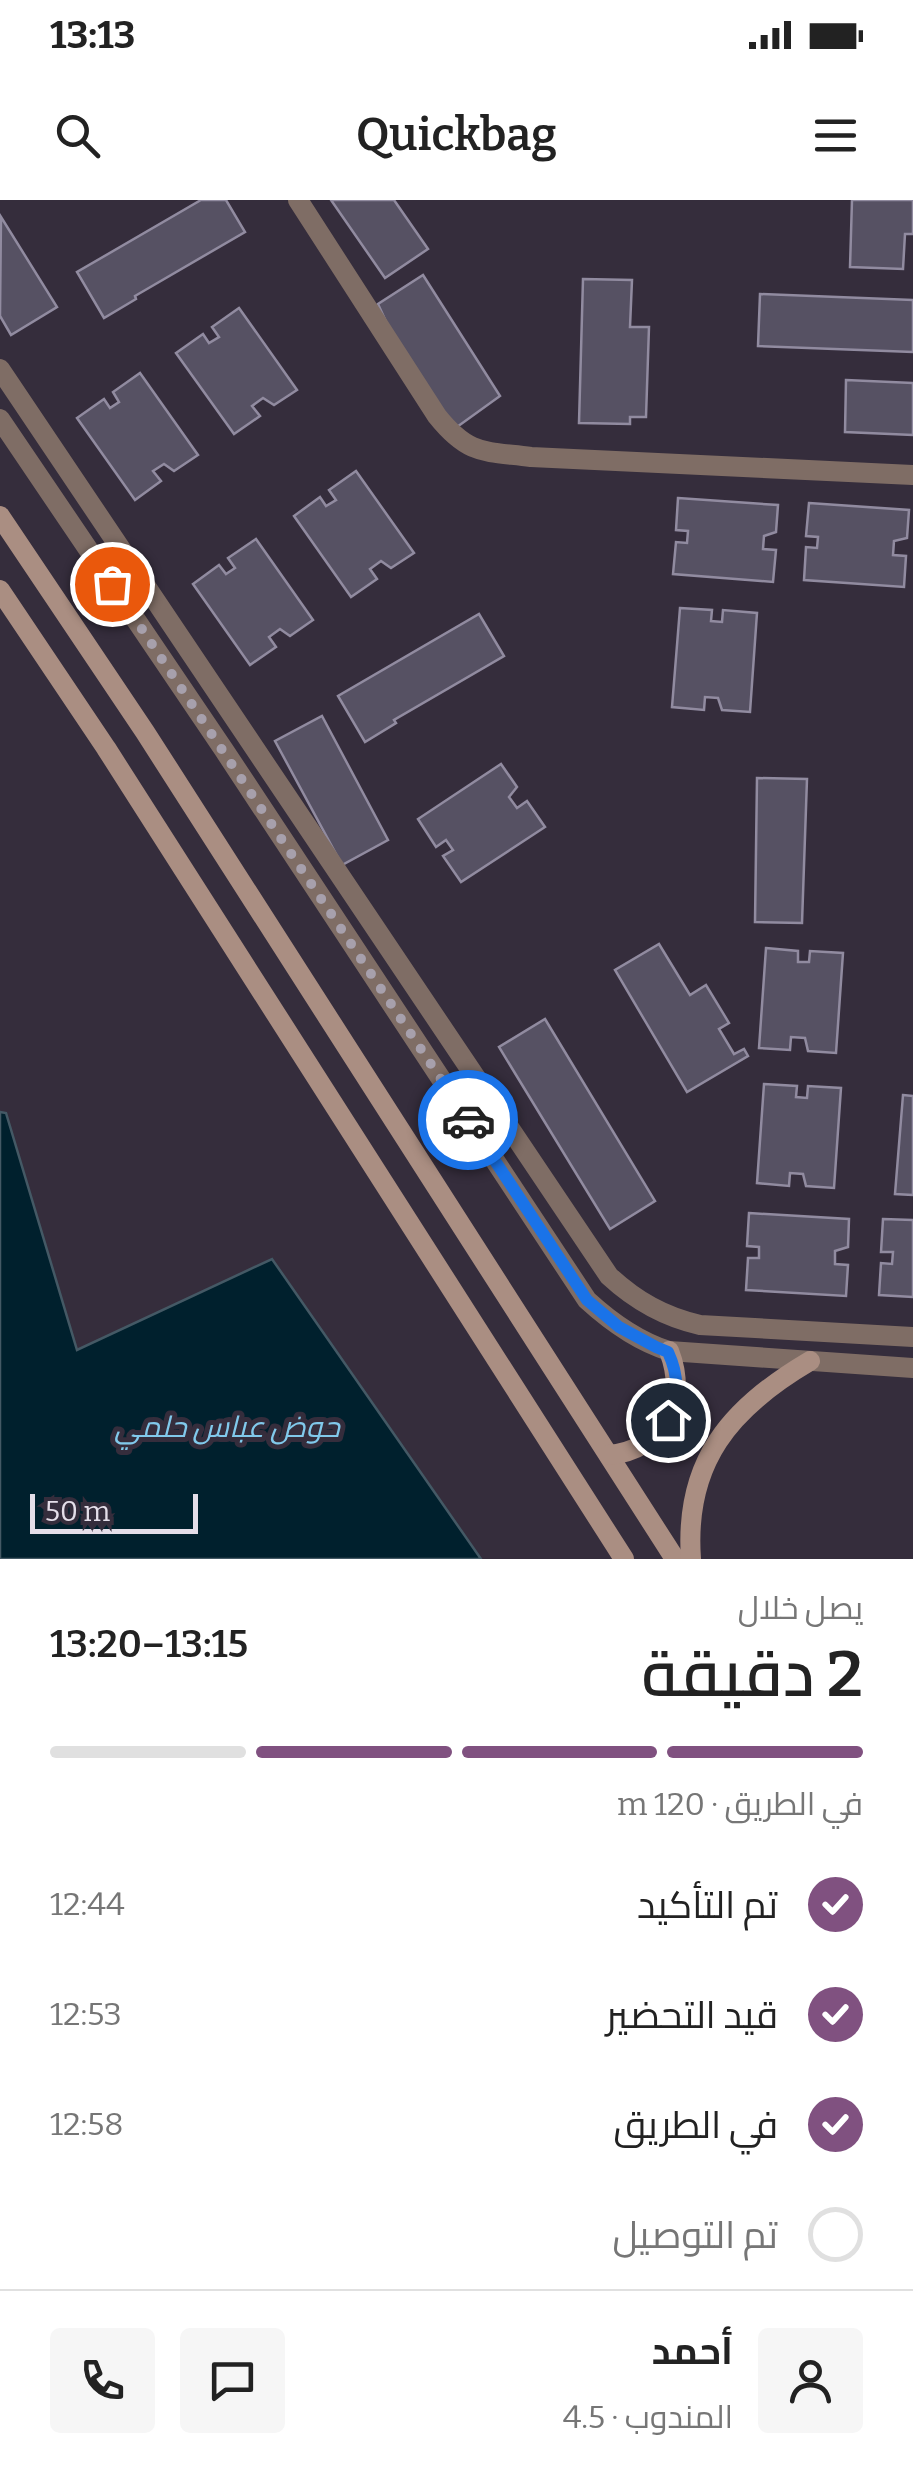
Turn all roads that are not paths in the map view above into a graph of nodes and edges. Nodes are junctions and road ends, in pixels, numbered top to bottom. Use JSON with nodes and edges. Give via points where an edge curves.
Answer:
{"nodes":[{"id":1,"x":298,"y":200,"type":"edge"},
{"id":2,"x":0,"y":369,"type":"edge"},
{"id":3,"x":0,"y":418,"type":"edge"},
{"id":4,"x":913,"y":476,"type":"edge"},
{"id":5,"x":0,"y":516,"type":"edge"},
{"id":6,"x":0,"y":590,"type":"edge"},
{"id":7,"x":405,"y":974,"type":"junction"},
{"id":8,"x":382,"y":988,"type":"junction"},
{"id":9,"x":913,"y":1337,"type":"edge"},
{"id":10,"x":668,"y":1352,"type":"junction"},
{"id":11,"x":810,"y":1361,"type":"junction"},
{"id":12,"x":913,"y":1368,"type":"edge"},
{"id":13,"x":608,"y":1455,"type":"junction"},
{"id":14,"x":624,"y":1559,"type":"edge"},
{"id":15,"x":675,"y":1559,"type":"edge"},
{"id":16,"x":691,"y":1559,"type":"edge"}],
"edges":[{"from":1,"to":4,"type":"street","via":[[437,416],[481,452]]},
{"from":2,"to":7,"type":"street"},
{"from":3,"to":8,"type":"street"},
{"from":5,"to":13,"type":"main road"},
{"from":6,"to":14,"type":"main road"},
{"from":7,"to":8,"type":"street"},
{"from":7,"to":9,"type":"street","via":[[595,1258],[634,1298],[700,1326]]},
{"from":8,"to":10,"type":"street","via":[[587,1300],[619,1327]]},
{"from":10,"to":11,"type":"street"},
{"from":10,"to":13,"type":"main road","via":[[677,1379],[668,1420],[649,1442]]},
{"from":11,"to":12,"type":"street"},
{"from":11,"to":16,"type":"main road","via":[[762,1392],[723,1432],[698,1483]]},
{"from":13,"to":15,"type":"main road"}]}
